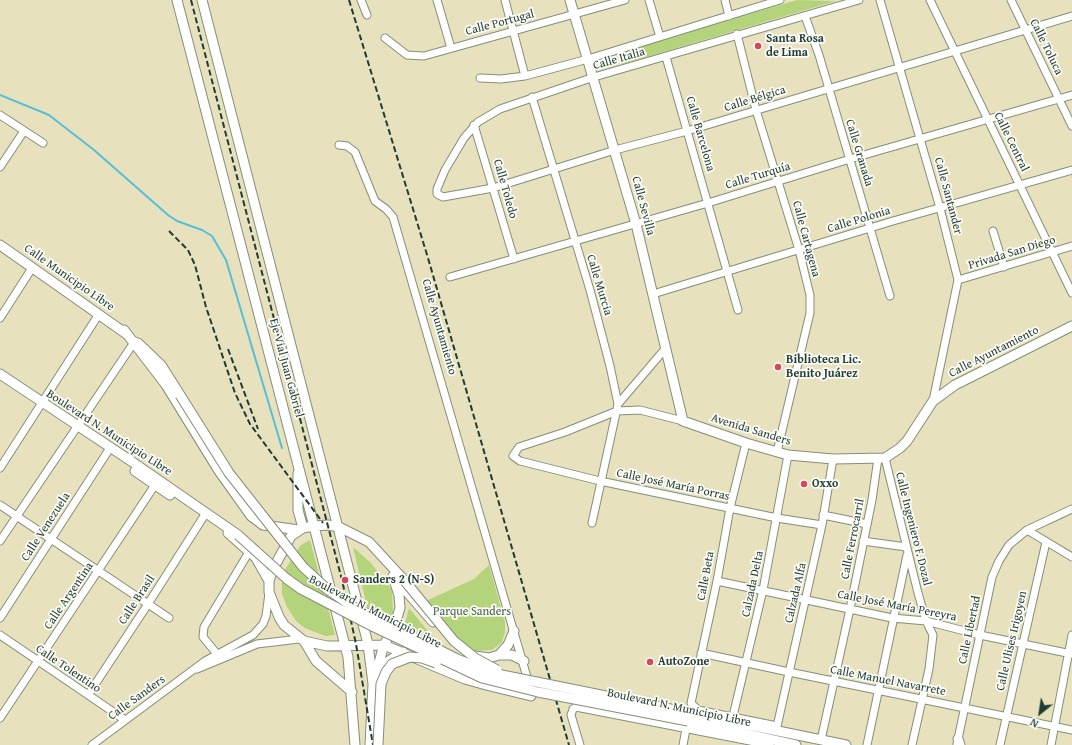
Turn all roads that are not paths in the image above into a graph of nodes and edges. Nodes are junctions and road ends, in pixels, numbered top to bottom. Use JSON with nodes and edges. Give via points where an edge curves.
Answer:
{"nodes":[{"id":1,"x":177,"y":0,"type":"edge"},
{"id":2,"x":202,"y":0,"type":"edge"},
{"id":3,"x":361,"y":0,"type":"edge"},
{"id":4,"x":437,"y":0,"type":"edge"},
{"id":5,"x":505,"y":0,"type":"edge"},
{"id":6,"x":570,"y":0,"type":"edge"},
{"id":7,"x":625,"y":0,"type":"edge"},
{"id":8,"x":649,"y":0,"type":"edge"},
{"id":9,"x":725,"y":0,"type":"edge"},
{"id":10,"x":780,"y":0,"type":"edge"},
{"id":11,"x":859,"y":0,"type":"edge"},
{"id":12,"x":880,"y":0,"type":"edge"},
{"id":13,"x":930,"y":0,"type":"edge"},
{"id":14,"x":1011,"y":0,"type":"edge"},
{"id":15,"x":573,"y":14,"type":"junction"},
{"id":16,"x":367,"y":15,"type":"dead end"},
{"id":17,"x":729,"y":16,"type":"junction"},
{"id":18,"x":805,"y":16,"type":"junction"},
{"id":19,"x":1072,"y":16,"type":"edge"},
{"id":20,"x":1025,"y":30,"type":"junction"},
{"id":21,"x":513,"y":31,"type":"junction"},
{"id":22,"x":737,"y":34,"type":"junction"},
{"id":23,"x":660,"y":37,"type":"junction"},
{"id":24,"x":385,"y":38,"type":"dead end"},
{"id":25,"x":452,"y":48,"type":"junction"},
{"id":26,"x":954,"y":51,"type":"junction"},
{"id":27,"x":666,"y":57,"type":"junction"},
{"id":28,"x":588,"y":59,"type":"junction"},
{"id":29,"x":899,"y":67,"type":"junction"},
{"id":30,"x":525,"y":76,"type":"junction"},
{"id":31,"x":594,"y":77,"type":"junction"},
{"id":32,"x":480,"y":78,"type":"dead end"},
{"id":33,"x":828,"y":88,"type":"junction"},
{"id":34,"x":1072,"y":95,"type":"edge"},
{"id":35,"x":532,"y":98,"type":"junction"},
{"id":36,"x":1059,"y":99,"type":"junction"},
{"id":37,"x":756,"y":110,"type":"junction"},
{"id":38,"x":0,"y":115,"type":"edge"},
{"id":39,"x":987,"y":118,"type":"junction"},
{"id":40,"x":474,"y":125,"type":"junction"},
{"id":41,"x":1072,"y":126,"type":"edge"},
{"id":42,"x":24,"y":131,"type":"junction"},
{"id":43,"x":687,"y":131,"type":"junction"},
{"id":44,"x":921,"y":138,"type":"junction"},
{"id":45,"x":43,"y":143,"type":"dead end"},
{"id":46,"x":339,"y":145,"type":"dead end"},
{"id":47,"x":615,"y":150,"type":"junction"},
{"id":48,"x":850,"y":159,"type":"junction"},
{"id":49,"x":0,"y":167,"type":"edge"},
{"id":50,"x":553,"y":169,"type":"junction"},
{"id":51,"x":1072,"y":170,"type":"edge"},
{"id":52,"x":779,"y":181,"type":"junction"},
{"id":53,"x":1019,"y":185,"type":"junction"},
{"id":54,"x":493,"y":188,"type":"junction"},
{"id":55,"x":443,"y":197,"type":"joint"},
{"id":56,"x":708,"y":203,"type":"junction"},
{"id":57,"x":940,"y":208,"type":"junction"},
{"id":58,"x":636,"y":224,"type":"junction"},
{"id":59,"x":870,"y":229,"type":"junction"},
{"id":60,"x":993,"y":231,"type":"dead end"},
{"id":61,"x":574,"y":241,"type":"junction"},
{"id":62,"x":0,"y":245,"type":"edge"},
{"id":63,"x":1072,"y":246,"type":"edge"},
{"id":64,"x":799,"y":250,"type":"junction"},
{"id":65,"x":1053,"y":253,"type":"junction"},
{"id":66,"x":514,"y":259,"type":"junction"},
{"id":67,"x":1004,"y":267,"type":"junction"},
{"id":68,"x":32,"y":268,"type":"junction"},
{"id":69,"x":727,"y":271,"type":"junction"},
{"id":70,"x":450,"y":277,"type":"dead end"},
{"id":71,"x":958,"y":280,"type":"junction"},
{"id":72,"x":1072,"y":293,"type":"edge"},
{"id":73,"x":653,"y":294,"type":"junction"},
{"id":74,"x":890,"y":296,"type":"dead end"},
{"id":75,"x":738,"y":310,"type":"dead end"},
{"id":76,"x":100,"y":314,"type":"junction"},
{"id":77,"x":0,"y":318,"type":"edge"},
{"id":78,"x":1072,"y":326,"type":"edge"},
{"id":79,"x":134,"y":342,"type":"junction"},
{"id":80,"x":666,"y":349,"type":"junction"},
{"id":81,"x":0,"y":374,"type":"edge"},
{"id":82,"x":933,"y":401,"type":"junction"},
{"id":83,"x":43,"y":404,"type":"junction"},
{"id":84,"x":618,"y":404,"type":"junction"},
{"id":85,"x":617,"y":411,"type":"junction"},
{"id":86,"x":683,"y":421,"type":"junction"},
{"id":87,"x":76,"y":426,"type":"junction"},
{"id":88,"x":746,"y":443,"type":"junction"},
{"id":89,"x":113,"y":450,"type":"junction"},
{"id":90,"x":777,"y":452,"type":"junction"},
{"id":91,"x":788,"y":455,"type":"junction"},
{"id":92,"x":881,"y":458,"type":"junction"},
{"id":93,"x":833,"y":459,"type":"junction"},
{"id":94,"x":299,"y":465,"type":"junction"},
{"id":95,"x":0,"y":468,"type":"edge"},
{"id":96,"x":600,"y":481,"type":"junction"},
{"id":97,"x":155,"y":485,"type":"junction"},
{"id":98,"x":0,"y":505,"type":"edge"},
{"id":99,"x":730,"y":508,"type":"junction"},
{"id":100,"x":1072,"y":509,"type":"edge"},
{"id":101,"x":823,"y":515,"type":"junction"},
{"id":102,"x":16,"y":516,"type":"junction"},
{"id":103,"x":204,"y":516,"type":"junction"},
{"id":104,"x":777,"y":518,"type":"junction"},
{"id":105,"x":592,"y":523,"type":"dead end"},
{"id":106,"x":867,"y":524,"type":"junction"},
{"id":107,"x":314,"y":526,"type":"junction"},
{"id":108,"x":822,"y":526,"type":"junction"},
{"id":109,"x":339,"y":527,"type":"junction"},
{"id":110,"x":301,"y":529,"type":"junction"},
{"id":111,"x":1027,"y":530,"type":"junction"},
{"id":112,"x":360,"y":538,"type":"junction"},
{"id":113,"x":52,"y":540,"type":"junction"},
{"id":114,"x":0,"y":541,"type":"edge"},
{"id":115,"x":863,"y":541,"type":"junction"},
{"id":116,"x":1046,"y":542,"type":"junction"},
{"id":117,"x":907,"y":550,"type":"junction"},
{"id":118,"x":249,"y":552,"type":"junction"},
{"id":119,"x":1072,"y":557,"type":"edge"},
{"id":120,"x":99,"y":571,"type":"junction"},
{"id":121,"x":391,"y":574,"type":"junction"},
{"id":122,"x":269,"y":581,"type":"junction"},
{"id":123,"x":717,"y":581,"type":"junction"},
{"id":124,"x":763,"y":590,"type":"junction"},
{"id":125,"x":269,"y":592,"type":"junction"},
{"id":126,"x":806,"y":599,"type":"junction"},
{"id":127,"x":148,"y":604,"type":"junction"},
{"id":128,"x":850,"y":609,"type":"junction"},
{"id":129,"x":0,"y":618,"type":"edge"},
{"id":130,"x":169,"y":618,"type":"dead end"},
{"id":131,"x":892,"y":618,"type":"junction"},
{"id":132,"x":926,"y":621,"type":"junction"},
{"id":133,"x":514,"y":631,"type":"junction"},
{"id":134,"x":1072,"y":634,"type":"edge"},
{"id":135,"x":0,"y":635,"type":"edge"},
{"id":136,"x":980,"y":635,"type":"junction"},
{"id":137,"x":301,"y":640,"type":"junction"},
{"id":138,"x":368,"y":644,"type":"junction"},
{"id":139,"x":384,"y":644,"type":"junction"},
{"id":140,"x":1022,"y":644,"type":"junction"},
{"id":141,"x":345,"y":645,"type":"junction"},
{"id":142,"x":403,"y":652,"type":"junction"},
{"id":143,"x":701,"y":652,"type":"junction"},
{"id":144,"x":217,"y":654,"type":"junction"},
{"id":145,"x":1070,"y":654,"type":"edge"},
{"id":146,"x":499,"y":655,"type":"junction"},
{"id":147,"x":524,"y":661,"type":"junction"},
{"id":148,"x":38,"y":662,"type":"junction"},
{"id":149,"x":747,"y":662,"type":"junction"},
{"id":150,"x":379,"y":667,"type":"junction"},
{"id":151,"x":195,"y":670,"type":"junction"},
{"id":152,"x":789,"y":672,"type":"junction"},
{"id":153,"x":482,"y":678,"type":"junction"},
{"id":154,"x":515,"y":678,"type":"junction"},
{"id":155,"x":834,"y":682,"type":"junction"},
{"id":156,"x":373,"y":684,"type":"junction"},
{"id":157,"x":878,"y":690,"type":"junction"},
{"id":158,"x":352,"y":692,"type":"junction"},
{"id":159,"x":88,"y":695,"type":"junction"},
{"id":160,"x":531,"y":696,"type":"joint"},
{"id":161,"x":922,"y":699,"type":"junction"},
{"id":162,"x":965,"y":708,"type":"junction"},
{"id":163,"x":733,"y":716,"type":"junction"},
{"id":164,"x":1007,"y":716,"type":"junction"},
{"id":165,"x":0,"y":718,"type":"edge"},
{"id":166,"x":690,"y":718,"type":"junction"},
{"id":167,"x":125,"y":720,"type":"junction"},
{"id":168,"x":1055,"y":726,"type":"junction"},
{"id":169,"x":1072,"y":730,"type":"edge"},
{"id":170,"x":774,"y":738,"type":"edge"},
{"id":171,"x":821,"y":740,"type":"junction"},
{"id":172,"x":958,"y":743,"type":"edge"},
{"id":173,"x":92,"y":745,"type":"edge"},
{"id":174,"x":355,"y":745,"type":"edge"},
{"id":175,"x":370,"y":745,"type":"edge"},
{"id":176,"x":378,"y":745,"type":"edge"},
{"id":177,"x":580,"y":745,"type":"edge"},
{"id":178,"x":683,"y":745,"type":"edge"},
{"id":179,"x":796,"y":745,"type":"edge"},
{"id":180,"x":846,"y":745,"type":"edge"},
{"id":181,"x":867,"y":745,"type":"edge"},
{"id":182,"x":912,"y":745,"type":"edge"},
{"id":183,"x":1000,"y":745,"type":"edge"},
{"id":184,"x":1051,"y":745,"type":"edge"}],
"edges":[{"from":1,"to":94,"type":"main road","name":"Eje Vial Juan Gabriel"},
{"from":2,"to":109,"type":"main road","name":"Eje Vial Juan Gabriel"},
{"from":3,"to":16,"type":"street"},
{"from":4,"to":25,"type":"street"},
{"from":5,"to":21,"type":"street"},
{"from":6,"to":15,"type":"main road","name":"Calle Sevilla"},
{"from":7,"to":15,"type":"street","name":"Calle Portugal"},
{"from":8,"to":23,"type":"street"},
{"from":9,"to":17,"type":"street"},
{"from":10,"to":17,"type":"street","name":"Calle Italia"},
{"from":11,"to":18,"type":"street","name":"Calle Italia"},
{"from":12,"to":29,"type":"street","name":"Calle Santander"},
{"from":13,"to":26,"type":"street","name":"Calle Central"},
{"from":14,"to":20,"type":"street","name":"Calle Toluca"},
{"from":15,"to":21,"type":"street","name":"Calle Portugal"},
{"from":15,"to":28,"type":"main road","name":"Calle Sevilla"},
{"from":17,"to":23,"type":"street","name":"Calle Italia"},
{"from":18,"to":22,"type":"street","name":"Calle Italia"},
{"from":18,"to":33,"type":"street","name":"Calle Granada"},
{"from":19,"to":20,"type":"street","name":"Calle Bélgica"},
{"from":20,"to":26,"type":"street","name":"Calle Bélgica"},
{"from":20,"to":36,"type":"street","name":"Calle Toluca"},
{"from":21,"to":25,"type":"street","name":"Calle Portugal"},
{"from":21,"to":30,"type":"street"},
{"from":22,"to":27,"type":"street","name":"Calle Italia"},
{"from":22,"to":37,"type":"street","name":"Calle Cartagena"},
{"from":23,"to":28,"type":"street","name":"Calle Italia"},
{"from":24,"to":25,"type":"street","name":"Calle Portugal","via":[[412,57]]},
{"from":26,"to":29,"type":"street","name":"Calle Bélgica"},
{"from":26,"to":39,"type":"street","name":"Calle Central"},
{"from":27,"to":31,"type":"street","name":"Calle Italia"},
{"from":27,"to":43,"type":"street","name":"Calle Barcelona"},
{"from":28,"to":30,"type":"street","name":"Calle Italia"},
{"from":28,"to":31,"type":"main road","name":"Calle Sevilla"},
{"from":29,"to":33,"type":"street","name":"Calle Bélgica"},
{"from":29,"to":44,"type":"street","name":"Calle Santander"},
{"from":30,"to":32,"type":"street","name":"Calle Italia"},
{"from":31,"to":35,"type":"street","name":"Calle Italia"},
{"from":31,"to":47,"type":"main road","name":"Calle Sevilla"},
{"from":33,"to":37,"type":"street","name":"Calle Bélgica"},
{"from":33,"to":48,"type":"street","name":"Calle Granada"},
{"from":34,"to":36,"type":"street","name":"Calle Turquía"},
{"from":35,"to":40,"type":"street","name":"Calle Italia","via":[[491,113]]},
{"from":35,"to":50,"type":"street","name":"Calle Murcia"},
{"from":36,"to":39,"type":"street","name":"Calle Turquía"},
{"from":36,"to":41,"type":"street","name":"Calle Toluca"},
{"from":37,"to":43,"type":"street","name":"Calle Bélgica"},
{"from":37,"to":52,"type":"street","name":"Calle Cartagena"},
{"from":38,"to":42,"type":"street"},
{"from":39,"to":44,"type":"street","name":"Calle Turquía"},
{"from":39,"to":53,"type":"street","name":"Calle Central"},
{"from":40,"to":54,"type":"street","name":"Calle Toledo"},
{"from":40,"to":55,"type":"street","name":"Calle Italia","via":[[457,148],[441,179],[436,192]]},
{"from":42,"to":45,"type":"street"},
{"from":42,"to":49,"type":"street"},
{"from":43,"to":47,"type":"street","name":"Calle Bélgica"},
{"from":43,"to":56,"type":"street","name":"Calle Barcelona"},
{"from":44,"to":48,"type":"street","name":"Calle Turquía"},
{"from":44,"to":57,"type":"street","name":"Calle Santander"},
{"from":46,"to":133,"type":"street","name":"Calle Ayuntamiento","via":[[347,146],[355,152],[375,201],[393,217]]},
{"from":47,"to":50,"type":"street","name":"Calle Bélgica"},
{"from":47,"to":58,"type":"main road","name":"Calle Sevilla"},
{"from":48,"to":52,"type":"street","name":"Calle Turquía"},
{"from":48,"to":59,"type":"street","name":"Calle Granada"},
{"from":50,"to":54,"type":"street","name":"Calle Bélgica"},
{"from":50,"to":61,"type":"street","name":"Calle Murcia"},
{"from":51,"to":53,"type":"street","name":"Calle Polonia"},
{"from":52,"to":56,"type":"street","name":"Calle Turquía"},
{"from":52,"to":64,"type":"street","name":"Calle Cartagena"},
{"from":53,"to":57,"type":"street","name":"Calle Polonia"},
{"from":53,"to":65,"type":"street","name":"Calle Central"},
{"from":54,"to":55,"type":"street","name":"Calle Bélgica"},
{"from":54,"to":66,"type":"street","name":"Calle Toledo"},
{"from":56,"to":58,"type":"street","name":"Calle Turquía"},
{"from":56,"to":69,"type":"street","name":"Calle Barcelona"},
{"from":57,"to":59,"type":"street","name":"Calle Polonia"},
{"from":57,"to":71,"type":"street","name":"Calle Santander"},
{"from":58,"to":61,"type":"street","name":"Calle Turquía"},
{"from":58,"to":73,"type":"main road","name":"Calle Sevilla"},
{"from":59,"to":64,"type":"street","name":"Calle Polonia"},
{"from":59,"to":74,"type":"street","name":"Calle Granada"},
{"from":60,"to":67,"type":"street"},
{"from":61,"to":66,"type":"street","name":"Calle Turquía"},
{"from":61,"to":84,"type":"street","name":"Calle Murcia","via":[[597,316]]},
{"from":62,"to":68,"type":"main road","name":"Calle Municipio Libre"},
{"from":63,"to":65,"type":"street","name":"Privada San Diego"},
{"from":64,"to":69,"type":"street","name":"Calle Polonia"},
{"from":64,"to":90,"type":"street","name":"Calle Cartagena","via":[[810,295],[810,313]]},
{"from":65,"to":67,"type":"street","name":"Privada San Diego"},
{"from":65,"to":72,"type":"street","name":"Calle Central"},
{"from":66,"to":70,"type":"street","name":"Calle Turquía"},
{"from":67,"to":71,"type":"street","name":"Privada San Diego"},
{"from":68,"to":76,"type":"main road","name":"Calle Municipio Libre"},
{"from":68,"to":77,"type":"street"},
{"from":69,"to":73,"type":"street","name":"Calle Polonia"},
{"from":69,"to":75,"type":"street","name":"Calle Barcelona"},
{"from":71,"to":82,"type":"street","name":"Calle Santander"},
{"from":73,"to":80,"type":"main road","name":"Calle Sevilla"},
{"from":76,"to":79,"type":"main road","name":"Calle Municipio Libre","via":[[124,330]]},
{"from":76,"to":83,"type":"street"},
{"from":78,"to":82,"type":"main road","name":"Calle Ayuntamiento","via":[[971,376]]},
{"from":79,"to":87,"type":"street"},
{"from":79,"to":110,"type":"main road","via":[[166,385],[219,471],[251,516],[262,525]]},
{"from":79,"to":154,"type":"main road","name":"Boulevard N. Municipio Libre","bridge":true,"via":[[161,365],[228,473],[303,567],[327,589],[352,606],[457,659],[486,671]]},
{"from":80,"to":84,"type":"street"},
{"from":80,"to":86,"type":"main road","name":"Calle Sevilla"},
{"from":81,"to":83,"type":"main road","name":"Boulevard N. Municipio Libre"},
{"from":82,"to":92,"type":"main road","name":"Calle Ayuntamiento","via":[[907,441],[900,448]]},
{"from":83,"to":87,"type":"main road","name":"Boulevard N. Municipio Libre"},
{"from":83,"to":95,"type":"street"},
{"from":84,"to":85,"type":"street","name":"Calle Murcia"},
{"from":85,"to":86,"type":"street","via":[[640,410]]},
{"from":85,"to":96,"type":"street","name":"Calle Murcia"},
{"from":85,"to":96,"type":"street","name":"Calle José María Porras","via":[[519,447],[513,456],[520,461]]},
{"from":86,"to":88,"type":"main road","name":"Avenida Sanders"},
{"from":87,"to":89,"type":"main road","name":"Boulevard N. Municipio Libre"},
{"from":87,"to":102,"type":"street"},
{"from":88,"to":90,"type":"main road","name":"Avenida Sanders"},
{"from":88,"to":99,"type":"street","name":"Calle Beta"},
{"from":89,"to":97,"type":"main road","via":[[123,462]]},
{"from":89,"to":113,"type":"street","name":"Calle Venezuela"},
{"from":89,"to":153,"type":"main road","name":"Boulevard N. Municipio Libre","bridge":true,"via":[[220,521],[301,589],[374,628]]},
{"from":90,"to":91,"type":"main road","name":"Avenida Sanders"},
{"from":91,"to":93,"type":"main road","name":"Avenida Sanders"},
{"from":91,"to":104,"type":"street","name":"Calzada Delta"},
{"from":92,"to":93,"type":"main road","name":"Avenida Sanders"},
{"from":92,"to":106,"type":"street","name":"Calle Ferrocarril"},
{"from":92,"to":117,"type":"street","name":"Calle Ingeniero F. Dozal"},
{"from":93,"to":101,"type":"street","name":"Calzada Alfa"},
{"from":94,"to":107,"type":"main road","name":"Eje Vial Juan Gabriel"},
{"from":94,"to":110,"type":"main road","via":[[298,510]]},
{"from":96,"to":99,"type":"street","name":"Calle José María Porras"},
{"from":96,"to":105,"type":"street","name":"Calle Murcia"},
{"from":97,"to":103,"type":"main road"},
{"from":97,"to":120,"type":"street","name":"Calle Argentina"},
{"from":98,"to":102,"type":"street"},
{"from":99,"to":104,"type":"street","name":"Calle José María Porras"},
{"from":99,"to":123,"type":"street","name":"Calle Beta"},
{"from":100,"to":111,"type":"street","name":"Calle Libertad"},
{"from":101,"to":106,"type":"street"},
{"from":101,"to":108,"type":"street","name":"Calzada Alfa"},
{"from":102,"to":113,"type":"street"},
{"from":102,"to":114,"type":"street"},
{"from":103,"to":118,"type":"main road"},
{"from":103,"to":127,"type":"street","name":"Calle Brasil"},
{"from":104,"to":108,"type":"street","name":"Calle José María Porras"},
{"from":104,"to":124,"type":"street","name":"Calzada Delta"},
{"from":106,"to":115,"type":"street","name":"Calle Ferrocarril"},
{"from":107,"to":109,"type":"main road"},
{"from":107,"to":110,"type":"main road"},
{"from":107,"to":141,"type":"main road","name":"Eje Vial Juan Gabriel"},
{"from":108,"to":126,"type":"street","name":"Calzada Alfa"},
{"from":109,"to":112,"type":"main road"},
{"from":109,"to":138,"type":"main road","name":"Eje Vial Juan Gabriel"},
{"from":110,"to":122,"type":"main road","via":[[287,542]]},
{"from":111,"to":116,"type":"street"},
{"from":111,"to":136,"type":"street","name":"Calle Libertad","via":[[1009,545],[994,570]]},
{"from":112,"to":121,"type":"main road"},
{"from":112,"to":154,"type":"main road","bridge":true,"via":[[369,542],[404,580],[454,642],[482,662]]},
{"from":113,"to":120,"type":"street"},
{"from":113,"to":129,"type":"street","name":"Calle Venezuela"},
{"from":115,"to":117,"type":"street"},
{"from":115,"to":128,"type":"street","name":"Calle Ferrocarril"},
{"from":116,"to":119,"type":"street"},
{"from":116,"to":140,"type":"street","name":"Calle Ulises Irigoyen"},
{"from":117,"to":131,"type":"street"},
{"from":117,"to":132,"type":"street","name":"Calle Ingeniero F. Dozal"},
{"from":118,"to":122,"type":"main road","via":[[260,564]]},
{"from":118,"to":144,"type":"street","via":[[204,627],[203,637]]},
{"from":120,"to":127,"type":"street"},
{"from":120,"to":148,"type":"street","name":"Calle Argentina"},
{"from":121,"to":139,"type":"main road","via":[[398,587],[400,608]]},
{"from":121,"to":146,"type":"main road","via":[[447,639],[458,648],[480,658]]},
{"from":122,"to":125,"type":"main road"},
{"from":123,"to":124,"type":"street","name":"Calle José María Pereyra"},
{"from":123,"to":143,"type":"street","name":"Calle Beta"},
{"from":124,"to":126,"type":"street","name":"Calle José María Pereyra"},
{"from":124,"to":149,"type":"street","name":"Calzada Delta"},
{"from":125,"to":137,"type":"main road","via":[[279,617]]},
{"from":125,"to":144,"type":"street","name":"Calle Sanders","via":[[266,616],[258,631]]},
{"from":126,"to":128,"type":"street","name":"Calle José María Pereyra"},
{"from":126,"to":152,"type":"street","name":"Calzada Alfa"},
{"from":127,"to":130,"type":"street"},
{"from":127,"to":159,"type":"street","name":"Calle Brasil"},
{"from":128,"to":131,"type":"street","name":"Calle José María Pereyra"},
{"from":128,"to":155,"type":"street","name":"Calle Ferrocarril"},
{"from":131,"to":132,"type":"street","name":"Calle José María Pereyra"},
{"from":131,"to":157,"type":"street"},
{"from":132,"to":136,"type":"street","name":"Calle José María Pereyra"},
{"from":132,"to":161,"type":"street","name":"Calle Ingeniero F. Dozal","via":[[934,636],[934,644]]},
{"from":133,"to":146,"type":"main road","via":[[508,645]]},
{"from":133,"to":147,"type":"street"},
{"from":134,"to":145,"type":"street"},
{"from":135,"to":148,"type":"street","name":"Calle Tolentino"},
{"from":136,"to":140,"type":"street","name":"Calle José María Pereyra"},
{"from":136,"to":162,"type":"street","name":"Calle Libertad"},
{"from":137,"to":141,"type":"main road","via":[[327,646]]},
{"from":137,"to":151,"type":"street","name":"Calle Sanders","via":[[277,640],[257,644]]},
{"from":137,"to":158,"type":"main road","via":[[316,661]]},
{"from":138,"to":139,"type":"main road"},
{"from":138,"to":141,"type":"main road"},
{"from":138,"to":156,"type":"main road","name":"Eje Vial Juan Gabriel"},
{"from":139,"to":142,"type":"main road"},
{"from":139,"to":150,"type":"main road"},
{"from":140,"to":145,"type":"street","name":"Calle José María Pereyra"},
{"from":140,"to":164,"type":"street","name":"Calle Ulises Irigoyen"},
{"from":141,"to":158,"type":"main road","name":"Eje Vial Juan Gabriel"},
{"from":142,"to":150,"type":"main road"},
{"from":142,"to":160,"type":"main road","via":[[479,683]]},
{"from":143,"to":149,"type":"street","name":"Calle Manuel Navarrete"},
{"from":143,"to":166,"type":"street","name":"Calle Beta"},
{"from":144,"to":151,"type":"street","name":"Calle Sanders"},
{"from":145,"to":168,"type":"street"},
{"from":146,"to":147,"type":"main road","via":[[512,655]]},
{"from":147,"to":160,"type":"street"},
{"from":148,"to":159,"type":"street","name":"Calle Tolentino"},
{"from":148,"to":165,"type":"street","name":"Calle Argentina"},
{"from":149,"to":152,"type":"street","name":"Calle Manuel Navarrete"},
{"from":149,"to":163,"type":"street","name":"Calzada Delta"},
{"from":150,"to":156,"type":"main road"},
{"from":151,"to":167,"type":"street","name":"Calle Sanders"},
{"from":152,"to":155,"type":"street","name":"Calle Manuel Navarrete"},
{"from":152,"to":170,"type":"street","name":"Calzada Alfa"},
{"from":153,"to":166,"type":"main road","name":"Boulevard N. Municipio Libre","bridge":true,"via":[[538,692]]},
{"from":153,"to":176,"type":"main road","bridge":true,"via":[[422,658],[410,657],[392,664],[381,684]]},
{"from":154,"to":166,"type":"main road","name":"Boulevard N. Municipio Libre","bridge":true},
{"from":155,"to":157,"type":"street","name":"Calle Manuel Navarrete"},
{"from":155,"to":171,"type":"street","name":"Calle Ferrocarril"},
{"from":156,"to":175,"type":"main road","name":"Eje Vial Juan Gabriel"},
{"from":157,"to":161,"type":"street","name":"Calle Manuel Navarrete"},
{"from":157,"to":181,"type":"street"},
{"from":158,"to":174,"type":"main road","name":"Eje Vial Juan Gabriel"},
{"from":159,"to":167,"type":"street","name":"Calle Tolentino"},
{"from":161,"to":162,"type":"street","name":"Calle Manuel Navarrete"},
{"from":161,"to":182,"type":"street","name":"Calle Ingeniero F. Dozal"},
{"from":162,"to":164,"type":"street","name":"Calle Manuel Navarrete"},
{"from":162,"to":172,"type":"street","name":"Calle Libertad"},
{"from":163,"to":166,"type":"street"},
{"from":163,"to":170,"type":"street"},
{"from":164,"to":168,"type":"street","name":"Calle Manuel Navarrete"},
{"from":164,"to":183,"type":"street","name":"Calle Ulises Irigoyen"},
{"from":166,"to":170,"type":"main road","name":"Boulevard N. Municipio Libre"},
{"from":166,"to":177,"type":"street","via":[[581,707],[573,709],[571,715]]},
{"from":166,"to":178,"type":"street","name":"Calle Beta"},
{"from":167,"to":173,"type":"street","name":"Calle Sanders"},
{"from":168,"to":169,"type":"street","name":"Calle Manuel Navarrete"},
{"from":168,"to":184,"type":"street"},
{"from":170,"to":171,"type":"main road","name":"Boulevard N. Municipio Libre"},
{"from":170,"to":179,"type":"main road","name":"Boulevard N. Municipio Libre"},
{"from":171,"to":180,"type":"main road","name":"Boulevard N. Municipio Libre"}]}
